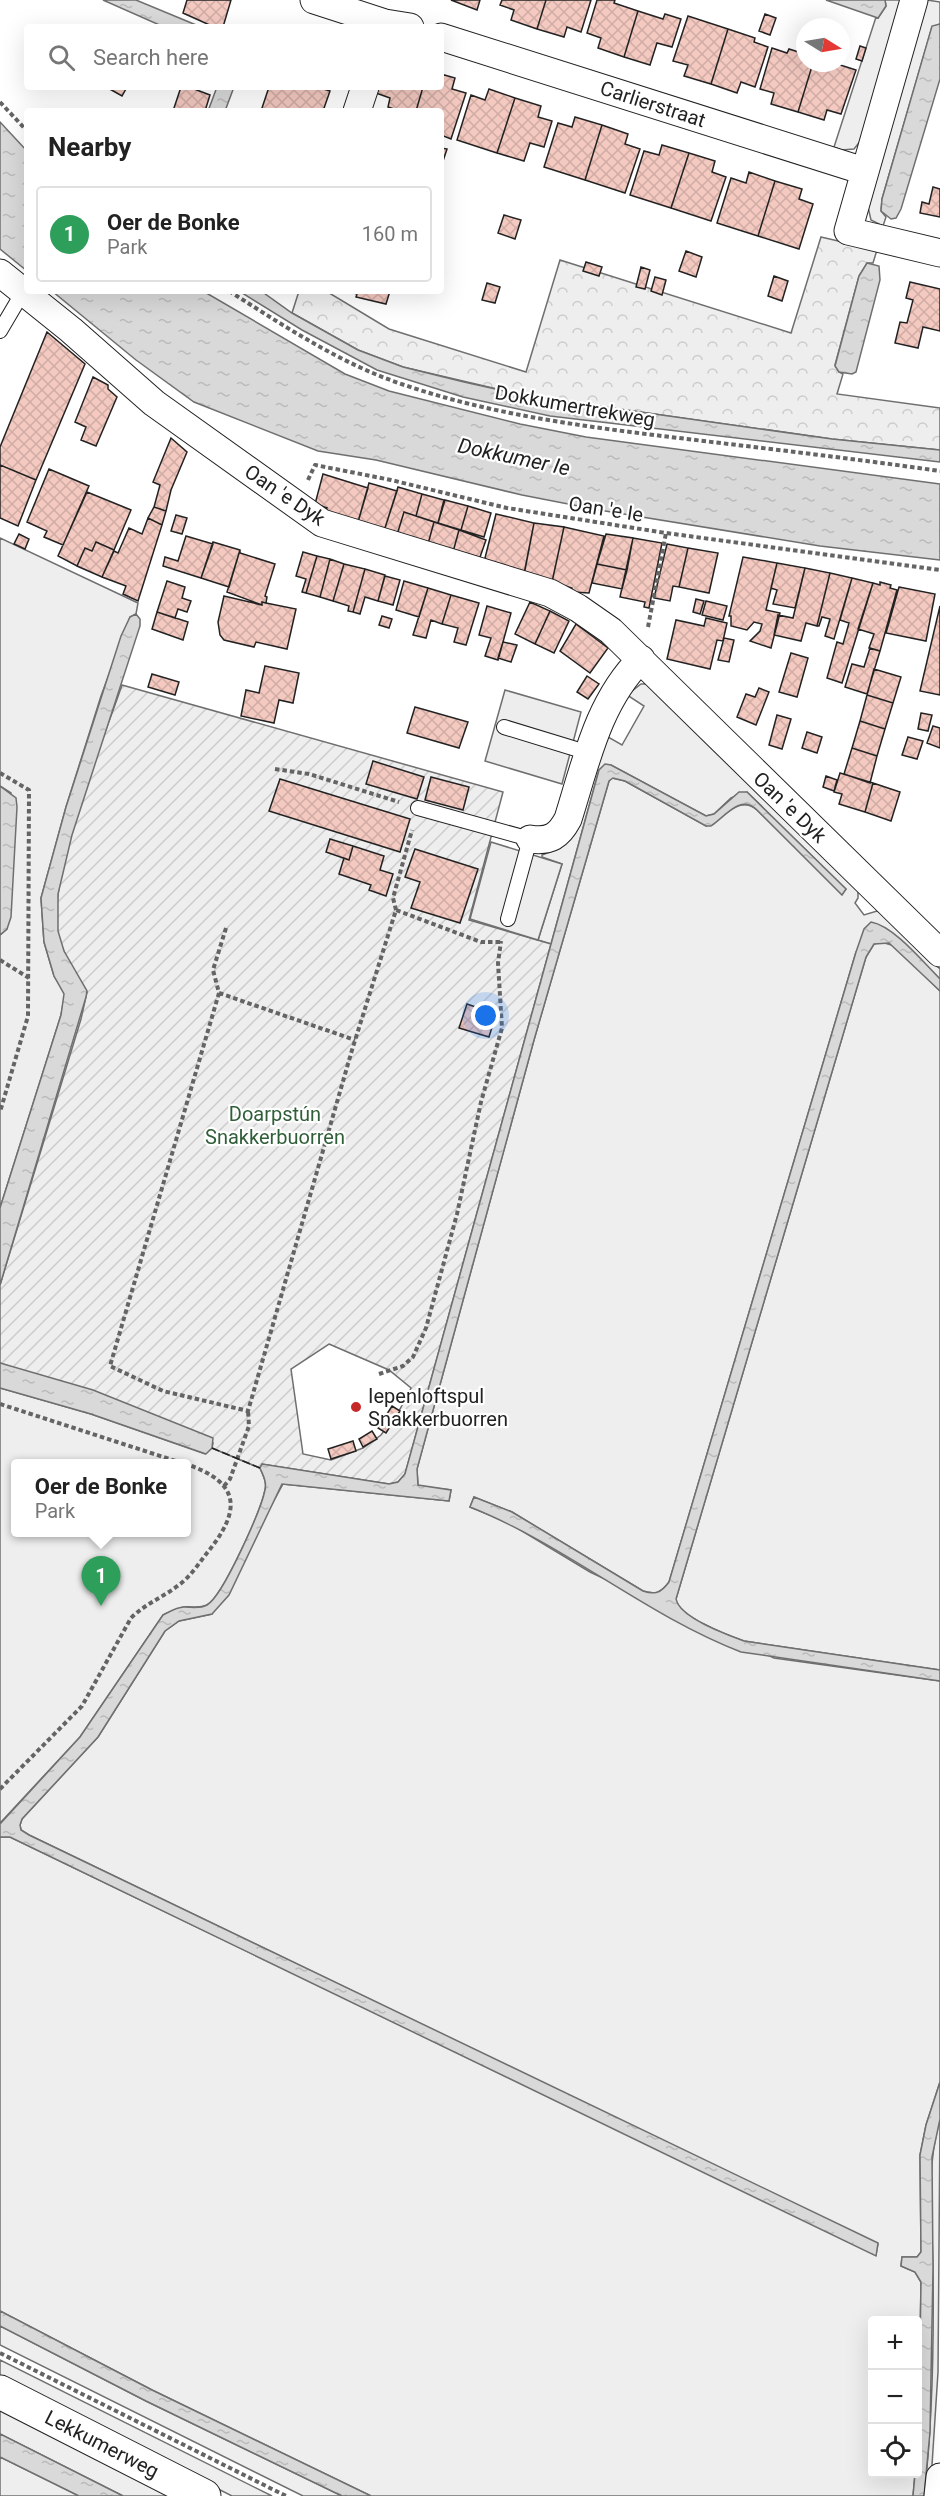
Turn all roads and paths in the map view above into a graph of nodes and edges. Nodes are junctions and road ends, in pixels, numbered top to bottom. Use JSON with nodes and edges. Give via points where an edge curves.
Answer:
{"nodes":[{"id":1,"x":314,"y":0,"type":"edge"},
{"id":2,"x":914,"y":0,"type":"edge"},
{"id":3,"x":387,"y":24,"type":"edge"},
{"id":4,"x":444,"y":38,"type":"edge"},
{"id":5,"x":364,"y":90,"type":"edge"},
{"id":6,"x":0,"y":102,"type":"edge"},
{"id":7,"x":358,"y":108,"type":"edge"},
{"id":8,"x":24,"y":128,"type":"edge"},
{"id":9,"x":864,"y":171,"type":"junction"},
{"id":10,"x":940,"y":253,"type":"edge"},
{"id":11,"x":0,"y":273,"type":"edge"},
{"id":12,"x":23,"y":292,"type":"joint"},
{"id":13,"x":26,"y":294,"type":"edge"},
{"id":14,"x":235,"y":294,"type":"edge"},
{"id":15,"x":0,"y":331,"type":"edge"},
{"id":16,"x":940,"y":471,"type":"edge"},
{"id":17,"x":295,"y":505,"type":"junction"},
{"id":18,"x":666,"y":533,"type":"junction"},
{"id":19,"x":940,"y":570,"type":"edge"},
{"id":20,"x":641,"y":659,"type":"junction"},
{"id":21,"x":504,"y":727,"type":"dead end"},
{"id":22,"x":589,"y":753,"type":"junction"},
{"id":23,"x":275,"y":769,"type":"dead end"},
{"id":24,"x":0,"y":773,"type":"edge"},
{"id":25,"x":418,"y":808,"type":"junction"},
{"id":26,"x":530,"y":839,"type":"junction"},
{"id":27,"x":396,"y":910,"type":"junction"},
{"id":28,"x":508,"y":919,"type":"joint"},
{"id":29,"x":226,"y":928,"type":"dead end"},
{"id":30,"x":500,"y":942,"type":"junction"},
{"id":31,"x":940,"y":953,"type":"edge"},
{"id":32,"x":0,"y":960,"type":"edge"},
{"id":33,"x":29,"y":978,"type":"junction"},
{"id":34,"x":219,"y":993,"type":"junction"},
{"id":35,"x":355,"y":1040,"type":"junction"},
{"id":36,"x":0,"y":1112,"type":"edge"},
{"id":37,"x":379,"y":1374,"type":"dead end"},
{"id":38,"x":0,"y":1404,"type":"edge"},
{"id":39,"x":248,"y":1411,"type":"junction"},
{"id":40,"x":170,"y":1459,"type":"edge"},
{"id":41,"x":191,"y":1466,"type":"edge"},
{"id":42,"x":224,"y":1486,"type":"junction"},
{"id":43,"x":0,"y":1789,"type":"edge"},
{"id":44,"x":0,"y":2353,"type":"edge"},
{"id":45,"x":0,"y":2392,"type":"edge"},
{"id":46,"x":940,"y":2477,"type":"edge"},
{"id":47,"x":204,"y":2496,"type":"edge"},
{"id":48,"x":286,"y":2496,"type":"edge"},
{"id":49,"x":938,"y":2496,"type":"edge"}],
"edges":[{"from":1,"to":3,"type":"street"},
{"from":2,"to":9,"type":"street"},
{"from":4,"to":9,"type":"street","name":"Carlierstraat"},
{"from":5,"to":7,"type":"street"},
{"from":6,"to":8,"type":"path"},
{"from":9,"to":10,"type":"street","via":[[848,231]]},
{"from":11,"to":12,"type":"street","name":"Oan 'e Dyk"},
{"from":12,"to":15,"type":"lane"},
{"from":13,"to":17,"type":"street","name":"Oan 'e Dyk","via":[[154,403]]},
{"from":14,"to":16,"type":"path","name":"Dokkumertrekweg","via":[[343,359],[423,391],[583,427]]},
{"from":17,"to":18,"type":"path","name":"Oan 'e Ie","via":[[315,465],[507,508]]},
{"from":17,"to":20,"type":"street","name":"Oan 'e Dyk","via":[[322,523],[349,533],[550,593],[611,631]]},
{"from":18,"to":19,"type":"path","name":"Oan 'e Ie"},
{"from":18,"to":20,"type":"path"},
{"from":20,"to":22,"type":"street","via":[[623,677],[609,701]]},
{"from":20,"to":31,"type":"street","name":"Oan 'e Dyk"},
{"from":21,"to":22,"type":"lane"},
{"from":22,"to":26,"type":"street","via":[[561,831],[552,839]]},
{"from":23,"to":25,"type":"path","via":[[309,774]]},
{"from":24,"to":33,"type":"path","via":[[29,790]]},
{"from":25,"to":26,"type":"lane"},
{"from":25,"to":27,"type":"path","via":[[393,898]]},
{"from":26,"to":28,"type":"lane"},
{"from":27,"to":30,"type":"path","via":[[481,942]]},
{"from":27,"to":35,"type":"path"},
{"from":28,"to":30,"type":"path"},
{"from":29,"to":34,"type":"path","via":[[213,970]]},
{"from":30,"to":37,"type":"path","via":[[502,1028],[426,1328],[408,1362]]},
{"from":32,"to":33,"type":"path"},
{"from":33,"to":36,"type":"path","via":[[28,1016]]},
{"from":34,"to":35,"type":"path"},
{"from":34,"to":39,"type":"path","via":[[110,1366],[163,1391]]},
{"from":35,"to":39,"type":"path"},
{"from":38,"to":40,"type":"path"},
{"from":39,"to":42,"type":"path","via":[[249,1426]]},
{"from":41,"to":42,"type":"path"},
{"from":42,"to":43,"type":"path","via":[[231,1509],[223,1532],[181,1584],[131,1618],[82,1706]]},
{"from":44,"to":48,"type":"path"},
{"from":45,"to":47,"type":"main road","name":"Lekkumerweg"},
{"from":46,"to":49,"type":"street"}]}
